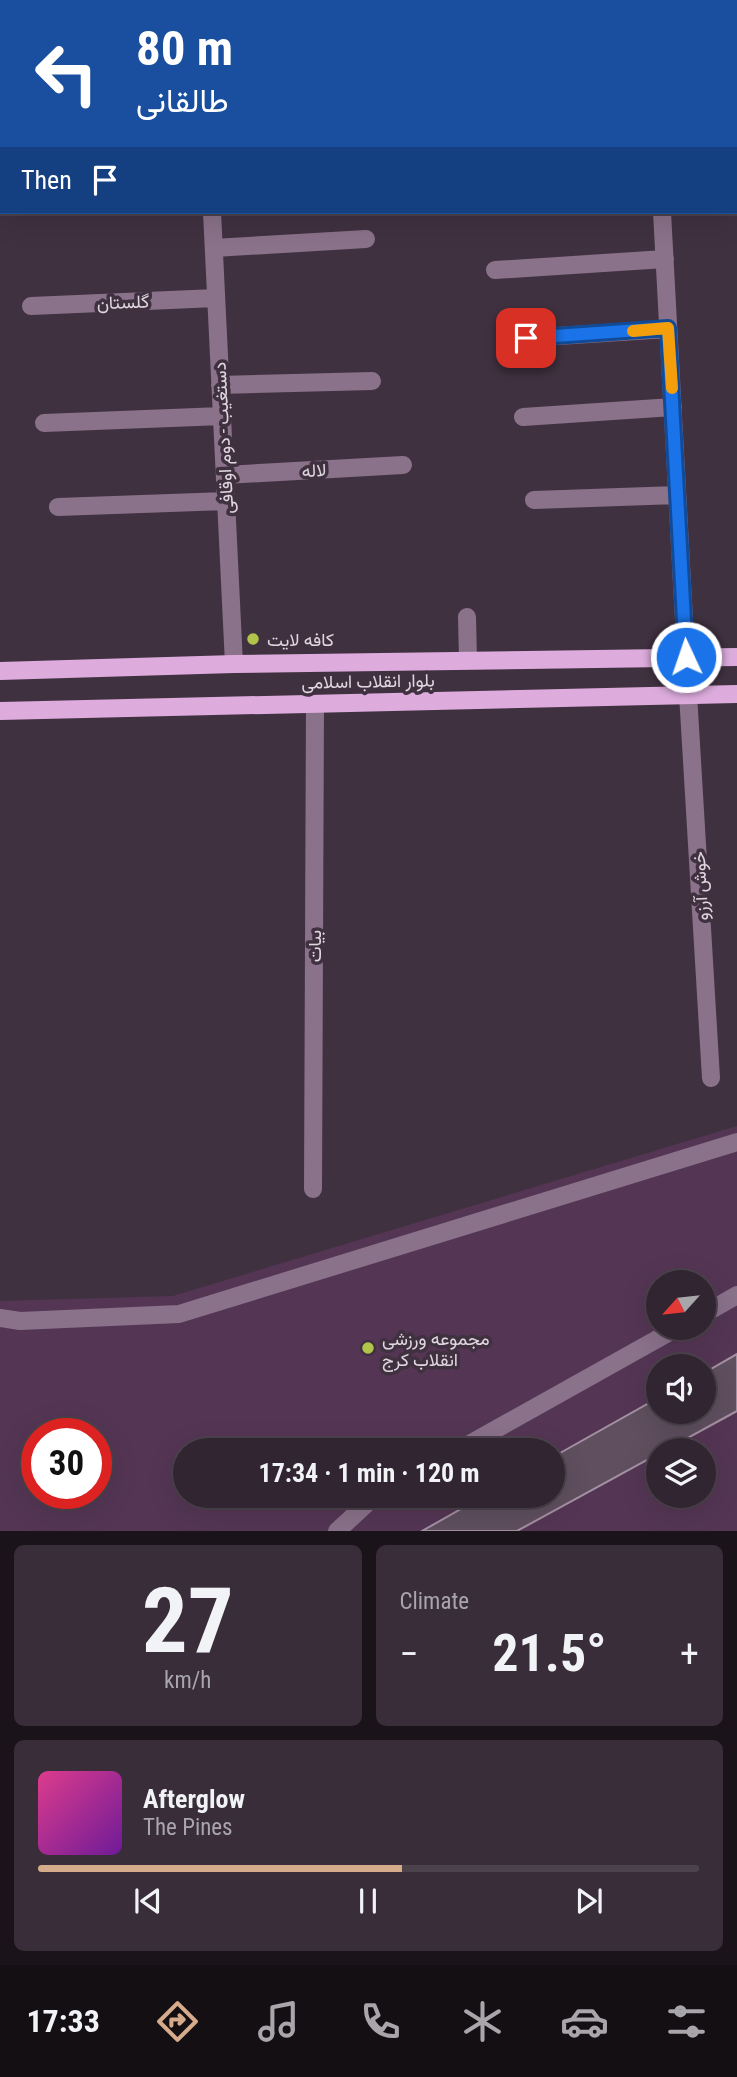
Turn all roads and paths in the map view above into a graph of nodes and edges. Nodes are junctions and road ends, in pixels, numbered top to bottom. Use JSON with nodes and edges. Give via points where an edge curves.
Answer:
{"nodes":[{"id":1,"x":212,"y":214,"type":"edge"},
{"id":2,"x":662,"y":214,"type":"edge"},
{"id":3,"x":366,"y":239,"type":"dead end"},
{"id":4,"x":214,"y":248,"type":"junction"},
{"id":5,"x":665,"y":259,"type":"junction"},
{"id":6,"x":495,"y":270,"type":"dead end"},
{"id":7,"x":216,"y":298,"type":"junction"},
{"id":8,"x":31,"y":306,"type":"dead end"},
{"id":9,"x":668,"y":328,"type":"junction"},
{"id":10,"x":526,"y":338,"type":"dead end"},
{"id":11,"x":372,"y":381,"type":"dead end"},
{"id":12,"x":220,"y":385,"type":"junction"},
{"id":13,"x":673,"y":407,"type":"junction"},
{"id":14,"x":222,"y":416,"type":"junction"},
{"id":15,"x":523,"y":417,"type":"dead end"},
{"id":16,"x":44,"y":423,"type":"dead end"},
{"id":17,"x":403,"y":465,"type":"dead end"},
{"id":18,"x":225,"y":475,"type":"junction"},
{"id":19,"x":677,"y":495,"type":"junction"},
{"id":20,"x":534,"y":500,"type":"dead end"},
{"id":21,"x":226,"y":502,"type":"junction"},
{"id":22,"x":58,"y":507,"type":"dead end"},
{"id":23,"x":467,"y":617,"type":"dead end"},
{"id":24,"x":686,"y":657,"type":"junction"},
{"id":25,"x":737,"y":657,"type":"edge"},
{"id":26,"x":468,"y":660,"type":"junction"},
{"id":27,"x":234,"y":664,"type":"junction"},
{"id":28,"x":0,"y":671,"type":"edge"},
{"id":29,"x":688,"y":694,"type":"junction"},
{"id":30,"x":737,"y":694,"type":"edge"},
{"id":31,"x":315,"y":704,"type":"junction"},
{"id":32,"x":0,"y":711,"type":"edge"},
{"id":33,"x":711,"y":1078,"type":"dead end"},
{"id":34,"x":737,"y":1142,"type":"edge"},
{"id":35,"x":313,"y":1189,"type":"dead end"},
{"id":36,"x":737,"y":1295,"type":"edge"},
{"id":37,"x":716,"y":1307,"type":"edge"},
{"id":38,"x":0,"y":1318,"type":"edge"},
{"id":39,"x":656,"y":1340,"type":"edge"},
{"id":40,"x":480,"y":1438,"type":"edge"},
{"id":41,"x":362,"y":1508,"type":"edge"},
{"id":42,"x":337,"y":1531,"type":"edge"}],
"edges":[{"from":1,"to":4,"type":"street","name":"دستغیب - دوم اوقافی"},
{"from":2,"to":5,"type":"street"},
{"from":3,"to":4,"type":"street"},
{"from":4,"to":7,"type":"street","name":"دستغیب - دوم اوقافی"},
{"from":5,"to":6,"type":"street"},
{"from":5,"to":9,"type":"street"},
{"from":7,"to":8,"type":"street","name":"گلستان"},
{"from":7,"to":12,"type":"street","name":"دستغیب - دوم اوقافی"},
{"from":9,"to":10,"type":"street"},
{"from":9,"to":13,"type":"street"},
{"from":11,"to":12,"type":"street"},
{"from":12,"to":14,"type":"street","name":"دستغیب - دوم اوقافی"},
{"from":13,"to":15,"type":"street"},
{"from":13,"to":19,"type":"street"},
{"from":14,"to":16,"type":"street"},
{"from":14,"to":18,"type":"street","name":"دستغیب - دوم اوقافی"},
{"from":17,"to":18,"type":"street","name":"لاله"},
{"from":18,"to":21,"type":"street","name":"دستغیب - دوم اوقافی"},
{"from":19,"to":20,"type":"street"},
{"from":19,"to":24,"type":"street"},
{"from":21,"to":22,"type":"street"},
{"from":21,"to":27,"type":"street","name":"دستغیب - دوم اوقافی"},
{"from":23,"to":26,"type":"street"},
{"from":24,"to":25,"type":"main road","name":"بلوار انقلاب اسلامی"},
{"from":24,"to":26,"type":"main road","name":"بلوار انقلاب اسلامی"},
{"from":26,"to":27,"type":"main road","name":"بلوار انقلاب اسلامی"},
{"from":27,"to":28,"type":"main road","name":"بلوار انقلاب اسلامی"},
{"from":29,"to":30,"type":"main road","name":"بلوار انقلاب اسلامی"},
{"from":29,"to":31,"type":"main road","name":"بلوار انقلاب اسلامی"},
{"from":29,"to":33,"type":"street","name":"خوش آرزو"},
{"from":31,"to":32,"type":"main road","name":"بلوار انقلاب اسلامی"},
{"from":31,"to":35,"type":"street","name":"بیات"},
{"from":34,"to":38,"type":"street","via":[[179,1314]]},
{"from":36,"to":37,"type":"street"},
{"from":39,"to":40,"type":"street"},
{"from":41,"to":42,"type":"street"}]}
